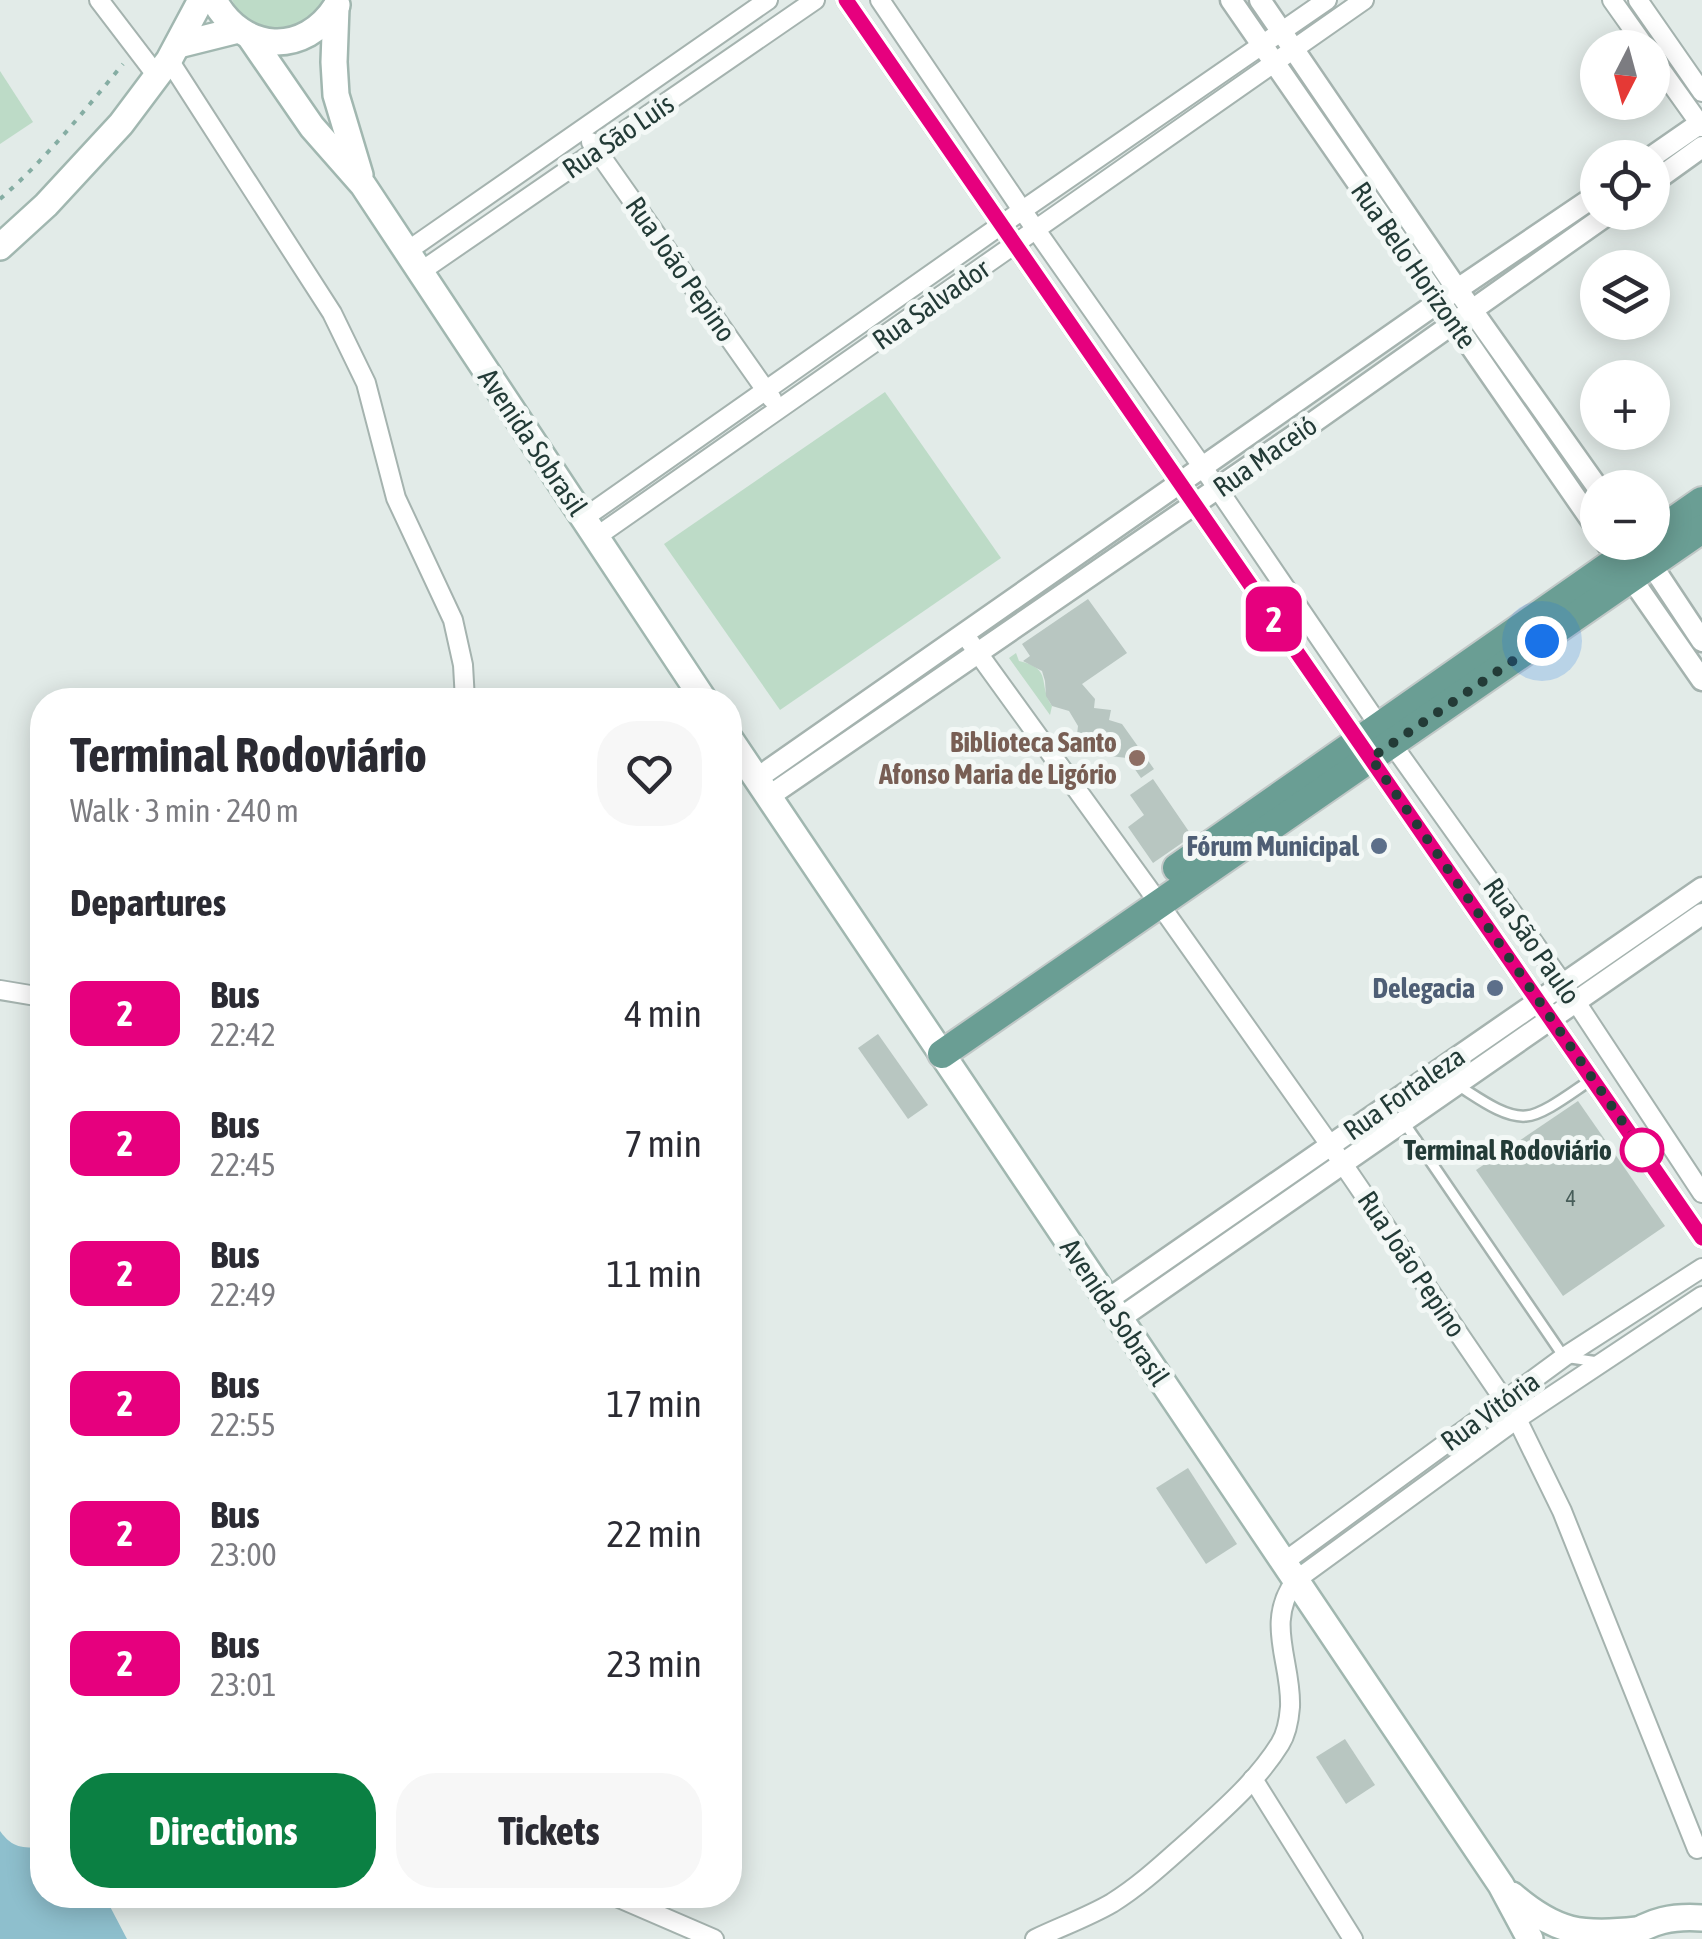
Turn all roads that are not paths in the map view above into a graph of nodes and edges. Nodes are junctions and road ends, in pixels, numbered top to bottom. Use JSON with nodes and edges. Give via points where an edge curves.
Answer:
{"nodes":[{"id":1,"x":99,"y":0,"type":"edge"},
{"id":2,"x":202,"y":0,"type":"edge"},
{"id":3,"x":214,"y":0,"type":"edge"},
{"id":4,"x":768,"y":0,"type":"edge"},
{"id":5,"x":815,"y":0,"type":"edge"},
{"id":6,"x":846,"y":0,"type":"edge"},
{"id":7,"x":880,"y":0,"type":"edge"},
{"id":8,"x":1231,"y":0,"type":"edge"},
{"id":9,"x":1260,"y":0,"type":"edge"},
{"id":10,"x":1327,"y":0,"type":"edge"},
{"id":11,"x":1364,"y":0,"type":"edge"},
{"id":12,"x":1638,"y":0,"type":"edge"},
{"id":13,"x":1616,"y":1,"type":"edge"},
{"id":14,"x":338,"y":3,"type":"edge"},
{"id":15,"x":733,"y":24,"type":"junction"},
{"id":16,"x":896,"y":24,"type":"junction"},
{"id":17,"x":1635,"y":30,"type":"edge"},
{"id":18,"x":244,"y":34,"type":"junction"},
{"id":19,"x":873,"y":40,"type":"junction"},
{"id":20,"x":1287,"y":41,"type":"junction"},
{"id":21,"x":749,"y":46,"type":"junction"},
{"id":22,"x":1268,"y":54,"type":"junction"},
{"id":23,"x":168,"y":60,"type":"junction"},
{"id":24,"x":1670,"y":82,"type":"edge"},
{"id":25,"x":1702,"y":92,"type":"edge"},
{"id":26,"x":958,"y":116,"type":"junction"},
{"id":27,"x":1701,"y":125,"type":"edge"},
{"id":28,"x":582,"y":130,"type":"junction"},
{"id":29,"x":937,"y":132,"type":"junction"},
{"id":30,"x":1670,"y":145,"type":"edge"},
{"id":31,"x":1702,"y":147,"type":"edge"},
{"id":32,"x":597,"y":150,"type":"junction"},
{"id":33,"x":1106,"y":153,"type":"junction"},
{"id":34,"x":1670,"y":169,"type":"edge"},
{"id":35,"x":1120,"y":171,"type":"junction"},
{"id":36,"x":363,"y":184,"type":"junction"},
{"id":37,"x":1399,"y":204,"type":"junction"},
{"id":38,"x":1580,"y":207,"type":"edge"},
{"id":39,"x":1022,"y":210,"type":"junction"},
{"id":40,"x":1380,"y":216,"type":"junction"},
{"id":41,"x":1001,"y":225,"type":"junction"},
{"id":42,"x":1036,"y":230,"type":"junction"},
{"id":43,"x":1587,"y":230,"type":"edge"},
{"id":44,"x":1541,"y":234,"type":"junction"},
{"id":45,"x":1016,"y":246,"type":"junction"},
{"id":46,"x":0,"y":248,"type":"edge"},
{"id":47,"x":1554,"y":254,"type":"junction"},
{"id":48,"x":413,"y":262,"type":"junction"},
{"id":49,"x":928,"y":276,"type":"junction"},
{"id":50,"x":1448,"y":295,"type":"junction"},
{"id":51,"x":943,"y":296,"type":"junction"},
{"id":52,"x":1088,"y":304,"type":"junction"},
{"id":53,"x":1464,"y":318,"type":"junction"},
{"id":54,"x":1066,"y":319,"type":"junction"},
{"id":55,"x":1359,"y":358,"type":"junction"},
{"id":56,"x":1374,"y":380,"type":"junction"},
{"id":57,"x":766,"y":390,"type":"junction"},
{"id":58,"x":1529,"y":392,"type":"junction"},
{"id":59,"x":1156,"y":400,"type":"junction"},
{"id":60,"x":1512,"y":405,"type":"junction"},
{"id":61,"x":780,"y":410,"type":"junction"},
{"id":62,"x":1285,"y":410,"type":"junction"},
{"id":63,"x":1134,"y":417,"type":"junction"},
{"id":64,"x":1301,"y":431,"type":"junction"},
{"id":65,"x":1578,"y":462,"type":"junction"},
{"id":66,"x":1203,"y":468,"type":"junction"},
{"id":67,"x":1584,"y":470,"type":"edge"},
{"id":68,"x":1559,"y":473,"type":"junction"},
{"id":69,"x":1180,"y":484,"type":"junction"},
{"id":70,"x":1218,"y":488,"type":"junction"},
{"id":71,"x":1702,"y":501,"type":"edge"},
{"id":72,"x":1195,"y":504,"type":"junction"},
{"id":73,"x":1580,"y":504,"type":"edge"},
{"id":74,"x":1670,"y":525,"type":"edge"},
{"id":75,"x":590,"y":527,"type":"junction"},
{"id":76,"x":1702,"y":530,"type":"edge"},
{"id":77,"x":1670,"y":541,"type":"edge"},
{"id":78,"x":1090,"y":547,"type":"junction"},
{"id":79,"x":1624,"y":560,"type":"edge"},
{"id":80,"x":1640,"y":560,"type":"edge"},
{"id":81,"x":1641,"y":560,"type":"edge"},
{"id":82,"x":1269,"y":564,"type":"junction"},
{"id":83,"x":1104,"y":566,"type":"junction"},
{"id":84,"x":1248,"y":580,"type":"junction"},
{"id":85,"x":963,"y":634,"type":"junction"},
{"id":86,"x":1702,"y":641,"type":"edge"},
{"id":87,"x":1323,"y":644,"type":"junction"},
{"id":88,"x":977,"y":652,"type":"junction"},
{"id":89,"x":1696,"y":657,"type":"edge"},
{"id":90,"x":1302,"y":659,"type":"junction"},
{"id":91,"x":1702,"y":680,"type":"edge"},
{"id":92,"x":464,"y":688,"type":"edge"},
{"id":93,"x":696,"y":688,"type":"edge"},
{"id":94,"x":1375,"y":743,"type":"junction"},
{"id":95,"x":742,"y":757,"type":"edge"},
{"id":96,"x":762,"y":788,"type":"junction"},
{"id":97,"x":1449,"y":824,"type":"junction"},
{"id":98,"x":1427,"y":840,"type":"junction"},
{"id":99,"x":1702,"y":888,"type":"edge"},
{"id":100,"x":1497,"y":891,"type":"junction"},
{"id":101,"x":1154,"y":896,"type":"junction"},
{"id":102,"x":1475,"y":908,"type":"junction"},
{"id":103,"x":1702,"y":914,"type":"edge"},
{"id":104,"x":1648,"y":925,"type":"junction"},
{"id":105,"x":1661,"y":943,"type":"junction"},
{"id":106,"x":1562,"y":984,"type":"junction"},
{"id":107,"x":0,"y":990,"type":"edge"},
{"id":108,"x":30,"y":995,"type":"edge"},
{"id":109,"x":1538,"y":1000,"type":"junction"},
{"id":110,"x":1576,"y":1002,"type":"junction"},
{"id":111,"x":1552,"y":1020,"type":"junction"},
{"id":112,"x":1479,"y":1041,"type":"junction"},
{"id":113,"x":936,"y":1047,"type":"junction"},
{"id":114,"x":1494,"y":1060,"type":"junction"},
{"id":115,"x":1593,"y":1078,"type":"junction"},
{"id":116,"x":1456,"y":1085,"type":"junction"},
{"id":117,"x":1391,"y":1102,"type":"junction"},
{"id":118,"x":1404,"y":1121,"type":"junction"},
{"id":119,"x":1330,"y":1145,"type":"junction"},
{"id":120,"x":1344,"y":1165,"type":"junction"},
{"id":121,"x":1271,"y":1186,"type":"junction"},
{"id":122,"x":1702,"y":1193,"type":"edge"},
{"id":123,"x":1284,"y":1206,"type":"junction"},
{"id":124,"x":1702,"y":1238,"type":"edge"},
{"id":125,"x":1190,"y":1242,"type":"junction"},
{"id":126,"x":1204,"y":1261,"type":"junction"},
{"id":127,"x":1702,"y":1268,"type":"edge"},
{"id":128,"x":1702,"y":1296,"type":"edge"},
{"id":129,"x":1656,"y":1298,"type":"junction"},
{"id":130,"x":1113,"y":1309,"type":"junction"},
{"id":131,"x":1670,"y":1317,"type":"junction"},
{"id":132,"x":1564,"y":1357,"type":"junction"},
{"id":133,"x":1600,"y":1362,"type":"junction"},
{"id":134,"x":1506,"y":1401,"type":"junction"},
{"id":135,"x":1517,"y":1419,"type":"junction"},
{"id":136,"x":1380,"y":1492,"type":"junction"},
{"id":137,"x":1393,"y":1510,"type":"junction"},
{"id":138,"x":1290,"y":1571,"type":"junction"},
{"id":139,"x":1253,"y":1779,"type":"junction"},
{"id":140,"x":1696,"y":1849,"type":"dead end"},
{"id":141,"x":1501,"y":1886,"type":"junction"},
{"id":142,"x":642,"y":1908,"type":"edge"},
{"id":143,"x":1695,"y":1913,"type":"edge"},
{"id":144,"x":1631,"y":1934,"type":"edge"},
{"id":145,"x":714,"y":1939,"type":"edge"},
{"id":146,"x":1035,"y":1939,"type":"edge"},
{"id":147,"x":1352,"y":1939,"type":"edge"},
{"id":148,"x":1530,"y":1939,"type":"edge"}],
"edges":[{"from":1,"to":23,"type":"street","via":[[136,49]]},
{"from":2,"to":23,"type":"main road"},
{"from":3,"to":18,"type":"main road","name":"Avenida Sobrasil"},
{"from":4,"to":15,"type":"street","name":"Rua São Luís"},
{"from":5,"to":21,"type":"street","name":"Rua São Luís"},
{"from":6,"to":19,"type":"street","name":"Rua São Paulo"},
{"from":7,"to":16,"type":"street","name":"Rua São Paulo"},
{"from":8,"to":22,"type":"street","name":"Rua Belo Horizonte"},
{"from":9,"to":20,"type":"street","name":"Rua Belo Horizonte"},
{"from":10,"to":20,"type":"street","name":"Rua Salvador"},
{"from":11,"to":20,"type":"street","name":"Rua Salvador"},
{"from":12,"to":25,"type":"street"},
{"from":13,"to":17,"type":"street"},
{"from":14,"to":18,"type":"main road","via":[[314,32],[298,39]]},
{"from":14,"to":36,"type":"main road","name":"Avenida Sobrasil","via":[[336,95]]},
{"from":15,"to":21,"type":"street"},
{"from":15,"to":28,"type":"street","name":"Rua São Luís"},
{"from":16,"to":19,"type":"street"},
{"from":16,"to":26,"type":"street","name":"Rua São Paulo"},
{"from":18,"to":23,"type":"main road"},
{"from":18,"to":36,"type":"main road","name":"Avenida Sobrasil"},
{"from":19,"to":29,"type":"street","name":"Rua São Paulo"},
{"from":20,"to":22,"type":"street","name":"Rua Salvador"},
{"from":20,"to":37,"type":"street","name":"Rua Belo Horizonte"},
{"from":21,"to":32,"type":"street","name":"Rua São Luís"},
{"from":22,"to":33,"type":"street","name":"Rua Salvador"},
{"from":22,"to":35,"type":"street","name":"Rua Salvador"},
{"from":22,"to":40,"type":"street","name":"Rua Belo Horizonte"},
{"from":23,"to":46,"type":"main road","via":[[96,153]]},
{"from":23,"to":92,"type":"street","via":[[332,313],[366,384],[396,498],[453,620]]},
{"from":24,"to":27,"type":"street"},
{"from":26,"to":29,"type":"street"},
{"from":26,"to":39,"type":"street","name":"Rua São Paulo"},
{"from":27,"to":30,"type":"street"},
{"from":28,"to":32,"type":"street","name":"Rua João Pepino"},
{"from":28,"to":48,"type":"street","name":"Rua São Luís"},
{"from":29,"to":41,"type":"street","name":"Rua São Paulo"},
{"from":31,"to":34,"type":"street"},
{"from":32,"to":48,"type":"street","name":"Rua São Luís"},
{"from":32,"to":57,"type":"street","name":"Rua João Pepino"},
{"from":33,"to":35,"type":"street"},
{"from":33,"to":39,"type":"street","name":"Rua Salvador"},
{"from":35,"to":42,"type":"street","name":"Rua Salvador"},
{"from":36,"to":48,"type":"main road","name":"Avenida Sobrasil"},
{"from":37,"to":40,"type":"street"},
{"from":37,"to":50,"type":"street","name":"Rua Belo Horizonte"},
{"from":38,"to":44,"type":"street","name":"Rua Maceió"},
{"from":39,"to":41,"type":"street","name":"Rua Salvador"},
{"from":39,"to":42,"type":"street","name":"Rua São Paulo"},
{"from":40,"to":50,"type":"street","name":"Rua Belo Horizonte"},
{"from":41,"to":45,"type":"street","name":"Rua São Paulo"},
{"from":41,"to":49,"type":"street","name":"Rua Salvador"},
{"from":42,"to":45,"type":"street","name":"Rua Salvador"},
{"from":42,"to":52,"type":"street","name":"Rua São Paulo"},
{"from":43,"to":47,"type":"street","name":"Rua Maceió"},
{"from":44,"to":47,"type":"street"},
{"from":44,"to":50,"type":"street","name":"Rua Maceió"},
{"from":45,"to":51,"type":"street","name":"Rua Salvador"},
{"from":45,"to":54,"type":"street","name":"Rua São Paulo"},
{"from":47,"to":53,"type":"street","name":"Rua Maceió"},
{"from":48,"to":75,"type":"main road","name":"Avenida Sobrasil"},
{"from":49,"to":51,"type":"street"},
{"from":49,"to":57,"type":"street","name":"Rua Salvador"},
{"from":50,"to":53,"type":"street","name":"Rua Belo Horizonte"},
{"from":50,"to":55,"type":"street","name":"Rua Maceió"},
{"from":51,"to":61,"type":"street","name":"Rua Salvador"},
{"from":52,"to":54,"type":"street"},
{"from":52,"to":59,"type":"street","name":"Rua São Paulo"},
{"from":53,"to":56,"type":"street","name":"Rua Maceió"},
{"from":53,"to":58,"type":"street","name":"Rua Belo Horizonte"},
{"from":53,"to":60,"type":"street","name":"Rua Belo Horizonte"},
{"from":54,"to":63,"type":"street","name":"Rua São Paulo"},
{"from":55,"to":56,"type":"street"},
{"from":55,"to":62,"type":"street","name":"Rua Maceió"},
{"from":56,"to":64,"type":"street","name":"Rua Maceió"},
{"from":57,"to":61,"type":"street","name":"Rua João Pepino"},
{"from":57,"to":75,"type":"street","name":"Rua Salvador"},
{"from":58,"to":60,"type":"street"},
{"from":58,"to":65,"type":"street","name":"Rua Belo Horizonte"},
{"from":59,"to":63,"type":"street"},
{"from":59,"to":66,"type":"street","name":"Rua São Paulo"},
{"from":60,"to":68,"type":"street","name":"Rua Belo Horizonte"},
{"from":61,"to":75,"type":"street","name":"Rua Salvador"},
{"from":62,"to":64,"type":"street"},
{"from":62,"to":66,"type":"street","name":"Rua Maceió"},
{"from":63,"to":69,"type":"street","name":"Rua São Paulo"},
{"from":64,"to":70,"type":"street","name":"Rua Maceió"},
{"from":65,"to":67,"type":"street","name":"Rua Belo Horizonte"},
{"from":65,"to":68,"type":"street"},
{"from":66,"to":69,"type":"street","name":"Rua Maceió"},
{"from":66,"to":70,"type":"street","name":"Rua São Paulo"},
{"from":68,"to":73,"type":"street","name":"Rua Belo Horizonte"},
{"from":69,"to":72,"type":"street","name":"Rua São Paulo"},
{"from":69,"to":78,"type":"street","name":"Rua Maceió"},
{"from":70,"to":72,"type":"street","name":"Rua Maceió"},
{"from":70,"to":82,"type":"street","name":"Rua São Paulo"},
{"from":71,"to":74,"type":"main road"},
{"from":72,"to":83,"type":"street","name":"Rua Maceió"},
{"from":72,"to":84,"type":"street","name":"Rua São Paulo"},
{"from":75,"to":93,"type":"main road","name":"Avenida Sobrasil"},
{"from":76,"to":77,"type":"main road"},
{"from":78,"to":83,"type":"street"},
{"from":78,"to":85,"type":"street","name":"Rua Maceió"},
{"from":79,"to":94,"type":"main road"},
{"from":80,"to":89,"type":"street"},
{"from":81,"to":86,"type":"street"},
{"from":82,"to":84,"type":"street"},
{"from":82,"to":87,"type":"street","name":"Rua São Paulo"},
{"from":83,"to":88,"type":"street","name":"Rua Maceió"},
{"from":84,"to":90,"type":"street","name":"Rua São Paulo"},
{"from":85,"to":88,"type":"street","name":"Rua João Pepino"},
{"from":85,"to":96,"type":"street","name":"Rua Maceió"},
{"from":87,"to":90,"type":"street"},
{"from":87,"to":94,"type":"street","name":"Rua São Paulo"},
{"from":88,"to":96,"type":"street","name":"Rua Maceió"},
{"from":88,"to":101,"type":"street","name":"Rua João Pepino"},
{"from":89,"to":91,"type":"street"},
{"from":90,"to":94,"type":"street","name":"Rua São Paulo"},
{"from":94,"to":97,"type":"street","name":"Rua São Paulo"},
{"from":94,"to":98,"type":"street","name":"Rua São Paulo"},
{"from":94,"to":101,"type":"main road"},
{"from":95,"to":96,"type":"main road","name":"Avenida Sobrasil"},
{"from":96,"to":113,"type":"main road","name":"Avenida Sobrasil"},
{"from":97,"to":98,"type":"street"},
{"from":97,"to":100,"type":"street","name":"Rua São Paulo"},
{"from":98,"to":102,"type":"street","name":"Rua São Paulo"},
{"from":99,"to":104,"type":"street","name":"Rua Fortaleza"},
{"from":100,"to":102,"type":"street"},
{"from":100,"to":106,"type":"street","name":"Rua São Paulo"},
{"from":101,"to":113,"type":"main road"},
{"from":101,"to":119,"type":"street","name":"Rua João Pepino"},
{"from":102,"to":109,"type":"street","name":"Rua São Paulo"},
{"from":103,"to":105,"type":"street","name":"Rua Fortaleza"},
{"from":104,"to":105,"type":"street"},
{"from":104,"to":106,"type":"street","name":"Rua Fortaleza"},
{"from":105,"to":110,"type":"street","name":"Rua Fortaleza"},
{"from":106,"to":109,"type":"street","name":"Rua Fortaleza"},
{"from":106,"to":110,"type":"street","name":"Rua São Paulo"},
{"from":107,"to":108,"type":"street"},
{"from":109,"to":111,"type":"street","name":"Rua São Paulo"},
{"from":109,"to":112,"type":"street","name":"Rua Fortaleza"},
{"from":110,"to":111,"type":"street","name":"Rua Fortaleza"},
{"from":110,"to":122,"type":"street","name":"Rua São Paulo"},
{"from":111,"to":114,"type":"street","name":"Rua Fortaleza"},
{"from":111,"to":115,"type":"street","name":"Rua São Paulo"},
{"from":112,"to":114,"type":"street"},
{"from":112,"to":117,"type":"street","name":"Rua Fortaleza"},
{"from":113,"to":130,"type":"main road","name":"Avenida Sobrasil"},
{"from":114,"to":116,"type":"street","name":"Rua Fortaleza"},
{"from":115,"to":116,"type":"lane","via":[[1523,1117]]},
{"from":115,"to":124,"type":"street","name":"Rua São Paulo"},
{"from":116,"to":118,"type":"street","name":"Rua Fortaleza"},
{"from":117,"to":118,"type":"lane"},
{"from":117,"to":119,"type":"street","name":"Rua Fortaleza"},
{"from":118,"to":120,"type":"street","name":"Rua Fortaleza"},
{"from":118,"to":132,"type":"lane"},
{"from":119,"to":120,"type":"street","name":"Rua João Pepino"},
{"from":119,"to":121,"type":"street","name":"Rua Fortaleza"},
{"from":120,"to":123,"type":"street","name":"Rua Fortaleza"},
{"from":120,"to":134,"type":"street","name":"Rua João Pepino"},
{"from":121,"to":123,"type":"street"},
{"from":121,"to":125,"type":"street","name":"Rua Fortaleza"},
{"from":123,"to":126,"type":"street","name":"Rua Fortaleza"},
{"from":125,"to":126,"type":"street"},
{"from":125,"to":130,"type":"street","name":"Rua Fortaleza"},
{"from":126,"to":130,"type":"street","name":"Rua Fortaleza"},
{"from":127,"to":129,"type":"street","name":"Rua Vitória"},
{"from":128,"to":131,"type":"street","name":"Rua Vitória"},
{"from":129,"to":131,"type":"street"},
{"from":129,"to":132,"type":"street","name":"Rua Vitória"},
{"from":130,"to":138,"type":"main road","name":"Avenida Sobrasil"},
{"from":131,"to":133,"type":"street","name":"Rua Vitória"},
{"from":132,"to":133,"type":"lane"},
{"from":132,"to":134,"type":"street","name":"Rua Vitória"},
{"from":133,"to":135,"type":"street","name":"Rua Vitória"},
{"from":134,"to":135,"type":"street","name":"Rua João Pepino"},
{"from":134,"to":136,"type":"street","name":"Rua Vitória"},
{"from":135,"to":137,"type":"street","name":"Rua Vitória"},
{"from":135,"to":140,"type":"street","name":"Rua João Pepino","via":[[1562,1511]]},
{"from":136,"to":137,"type":"street"},
{"from":136,"to":138,"type":"street","name":"Rua Vitória"},
{"from":137,"to":138,"type":"street","name":"Rua Vitória"},
{"from":138,"to":139,"type":"street","via":[[1280,1636],[1287,1729]]},
{"from":138,"to":141,"type":"main road","name":"Avenida Sobrasil"},
{"from":139,"to":146,"type":"street","via":[[1142,1882]]},
{"from":139,"to":147,"type":"street"},
{"from":141,"to":144,"type":"main road","name":"Avenida Sobrasil","via":[[1554,1925]]},
{"from":141,"to":148,"type":"main road","name":"Avenida Sobrasil"},
{"from":142,"to":145,"type":"street"},
{"from":143,"to":144,"type":"main road","name":"Avenida Sobrasil"}]}
